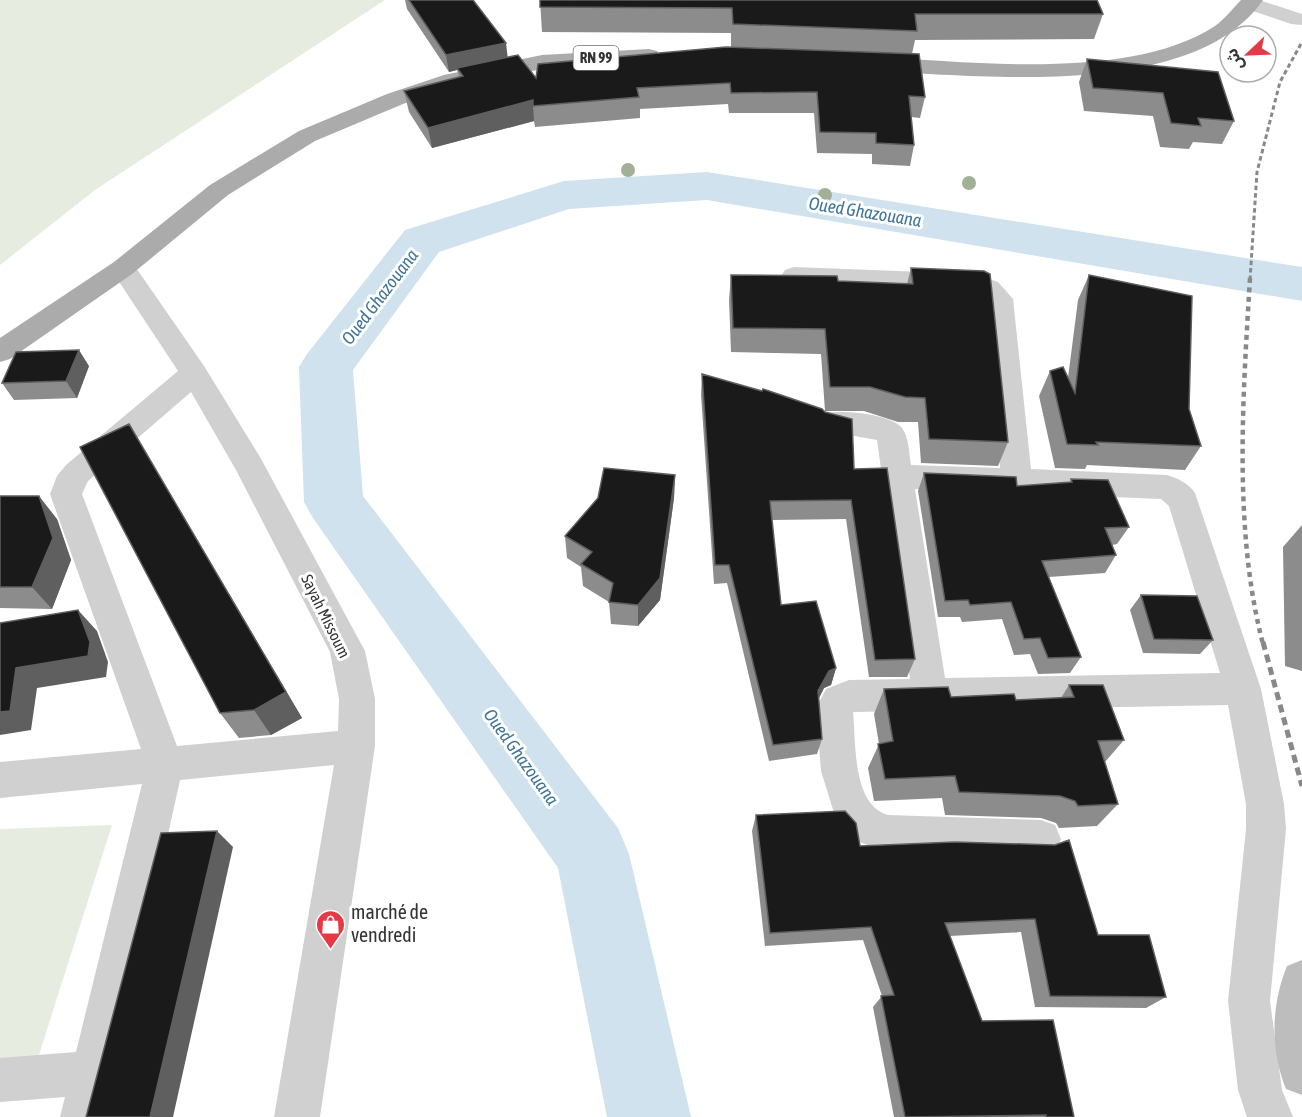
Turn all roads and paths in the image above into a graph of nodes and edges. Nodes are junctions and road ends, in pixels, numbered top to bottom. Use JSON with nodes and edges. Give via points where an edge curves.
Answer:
{"nodes":[{"id":1,"x":1252,"y":2,"type":"edge"},
{"id":2,"x":1298,"y":20,"type":"dead end"},
{"id":3,"x":666,"y":56,"type":"edge"},
{"id":4,"x":857,"y":63,"type":"edge"},
{"id":5,"x":123,"y":268,"type":"junction"},
{"id":6,"x":794,"y":276,"type":"edge"},
{"id":7,"x":0,"y":352,"type":"edge"},
{"id":8,"x":194,"y":373,"type":"junction"},
{"id":9,"x":832,"y":422,"type":"edge"},
{"id":10,"x":897,"y":476,"type":"junction"},
{"id":11,"x":1017,"y":482,"type":"junction"},
{"id":12,"x":1244,"y":689,"type":"junction"},
{"id":13,"x":930,"y":696,"type":"junction"},
{"id":14,"x":356,"y":746,"type":"junction"},
{"id":15,"x":165,"y":765,"type":"junction"},
{"id":16,"x":0,"y":780,"type":"edge"},
{"id":17,"x":1041,"y":839,"type":"dead end"},
{"id":18,"x":1302,"y":981,"type":"edge"},
{"id":19,"x":93,"y":1073,"type":"junction"},
{"id":20,"x":1302,"y":1073,"type":"edge"},
{"id":21,"x":0,"y":1080,"type":"edge"},
{"id":22,"x":83,"y":1117,"type":"edge"},
{"id":23,"x":297,"y":1117,"type":"edge"},
{"id":24,"x":1270,"y":1117,"type":"edge"}],
"edges":[{"from":1,"to":2,"type":"street"},
{"from":1,"to":4,"type":"main road","via":[[1238,21],[1207,39],[1165,55],[1117,66],[1060,71]]},
{"from":3,"to":5,"type":"main road","number":"RN 99","via":[[542,62],[444,82],[395,99],[307,136],[229,184]]},
{"from":5,"to":7,"type":"main road","number":"RN 99"},
{"from":5,"to":8,"type":"street","name":"Sayah Missoum"},
{"from":6,"to":11,"type":"street","via":[[975,283],[995,291],[999,298]]},
{"from":8,"to":14,"type":"street","name":"Sayah Missoum","via":[[249,465],[347,651],[357,699]]},
{"from":8,"to":15,"type":"street","via":[[77,473],[66,494]]},
{"from":9,"to":10,"type":"street","via":[[888,431]]},
{"from":10,"to":11,"type":"street"},
{"from":10,"to":13,"type":"street"},
{"from":11,"to":12,"type":"street","via":[[1167,487],[1179,495]]},
{"from":12,"to":13,"type":"street"},
{"from":12,"to":24,"type":"street","via":[[1265,804],[1266,829],[1249,1001],[1260,1090]]},
{"from":13,"to":17,"type":"street","via":[[849,696],[839,700],[834,708],[848,806],[867,827],[888,834]]},
{"from":14,"to":15,"type":"street"},
{"from":14,"to":23,"type":"street","name":"Sayah Missoum"},
{"from":15,"to":16,"type":"street"},
{"from":15,"to":19,"type":"street"},
{"from":18,"to":20,"type":"main road","via":[[1297,1056]]},
{"from":19,"to":21,"type":"street"},
{"from":19,"to":22,"type":"street"}]}
